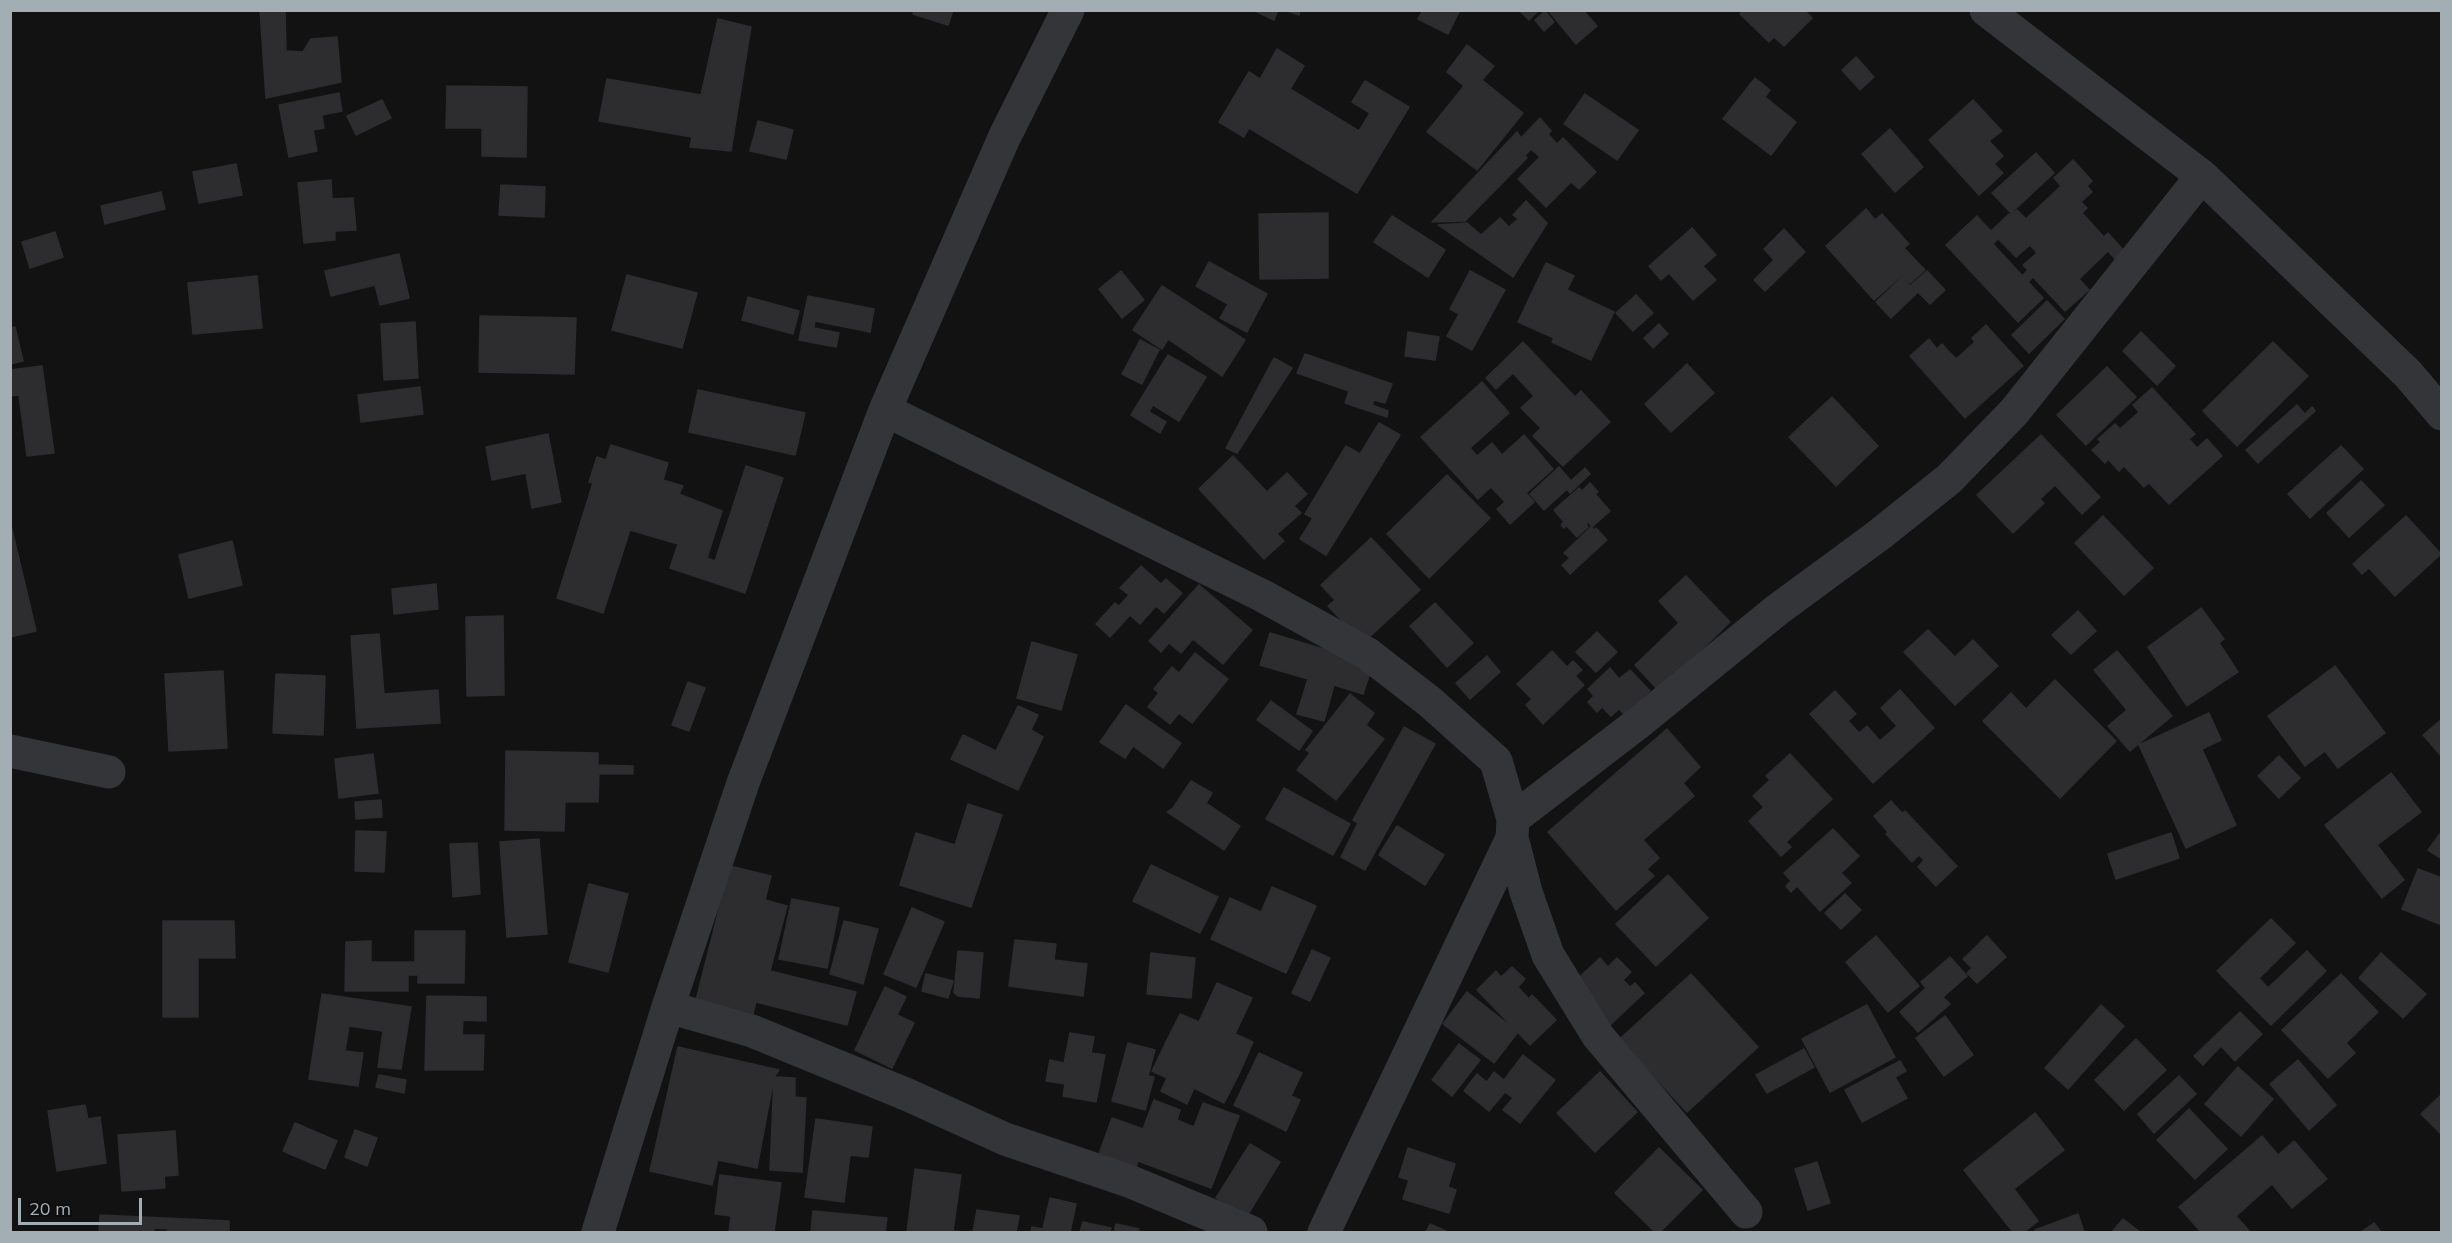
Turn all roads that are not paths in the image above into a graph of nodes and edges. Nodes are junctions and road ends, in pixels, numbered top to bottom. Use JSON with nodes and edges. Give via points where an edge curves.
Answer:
{"nodes":[{"id":1,"x":1068,"y":10,"type":"edge"},
{"id":2,"x":1986,"y":10,"type":"edge"},
{"id":3,"x":2202,"y":176,"type":"junction"},
{"id":4,"x":885,"y":410,"type":"junction"},
{"id":5,"x":2442,"y":414,"type":"edge"},
{"id":6,"x":10,"y":751,"type":"edge"},
{"id":7,"x":109,"y":772,"type":"dead end"},
{"id":8,"x":1512,"y":829,"type":"junction"},
{"id":9,"x":668,"y":1007,"type":"junction"},
{"id":10,"x":1746,"y":1212,"type":"dead end"},
{"id":11,"x":598,"y":1233,"type":"edge"},
{"id":12,"x":1251,"y":1233,"type":"edge"},
{"id":13,"x":1324,"y":1233,"type":"edge"}],
"edges":[{"from":1,"to":4,"type":"street","via":[[1004,138]]},
{"from":2,"to":3,"type":"street"},
{"from":3,"to":5,"type":"street","via":[[2408,374]]},
{"from":3,"to":8,"type":"street","via":[[2014,412],[1949,479],[1777,610]]},
{"from":4,"to":8,"type":"street","via":[[1263,596],[1368,654],[1496,761]]},
{"from":4,"to":9,"type":"street","via":[[743,783]]},
{"from":6,"to":7,"type":"street"},
{"from":8,"to":10,"type":"street","via":[[1526,892],[1548,955],[1598,1036]]},
{"from":8,"to":13,"type":"street"},
{"from":9,"to":11,"type":"street"},
{"from":9,"to":12,"type":"street","via":[[752,1031],[1005,1139],[1129,1180]]}]}
